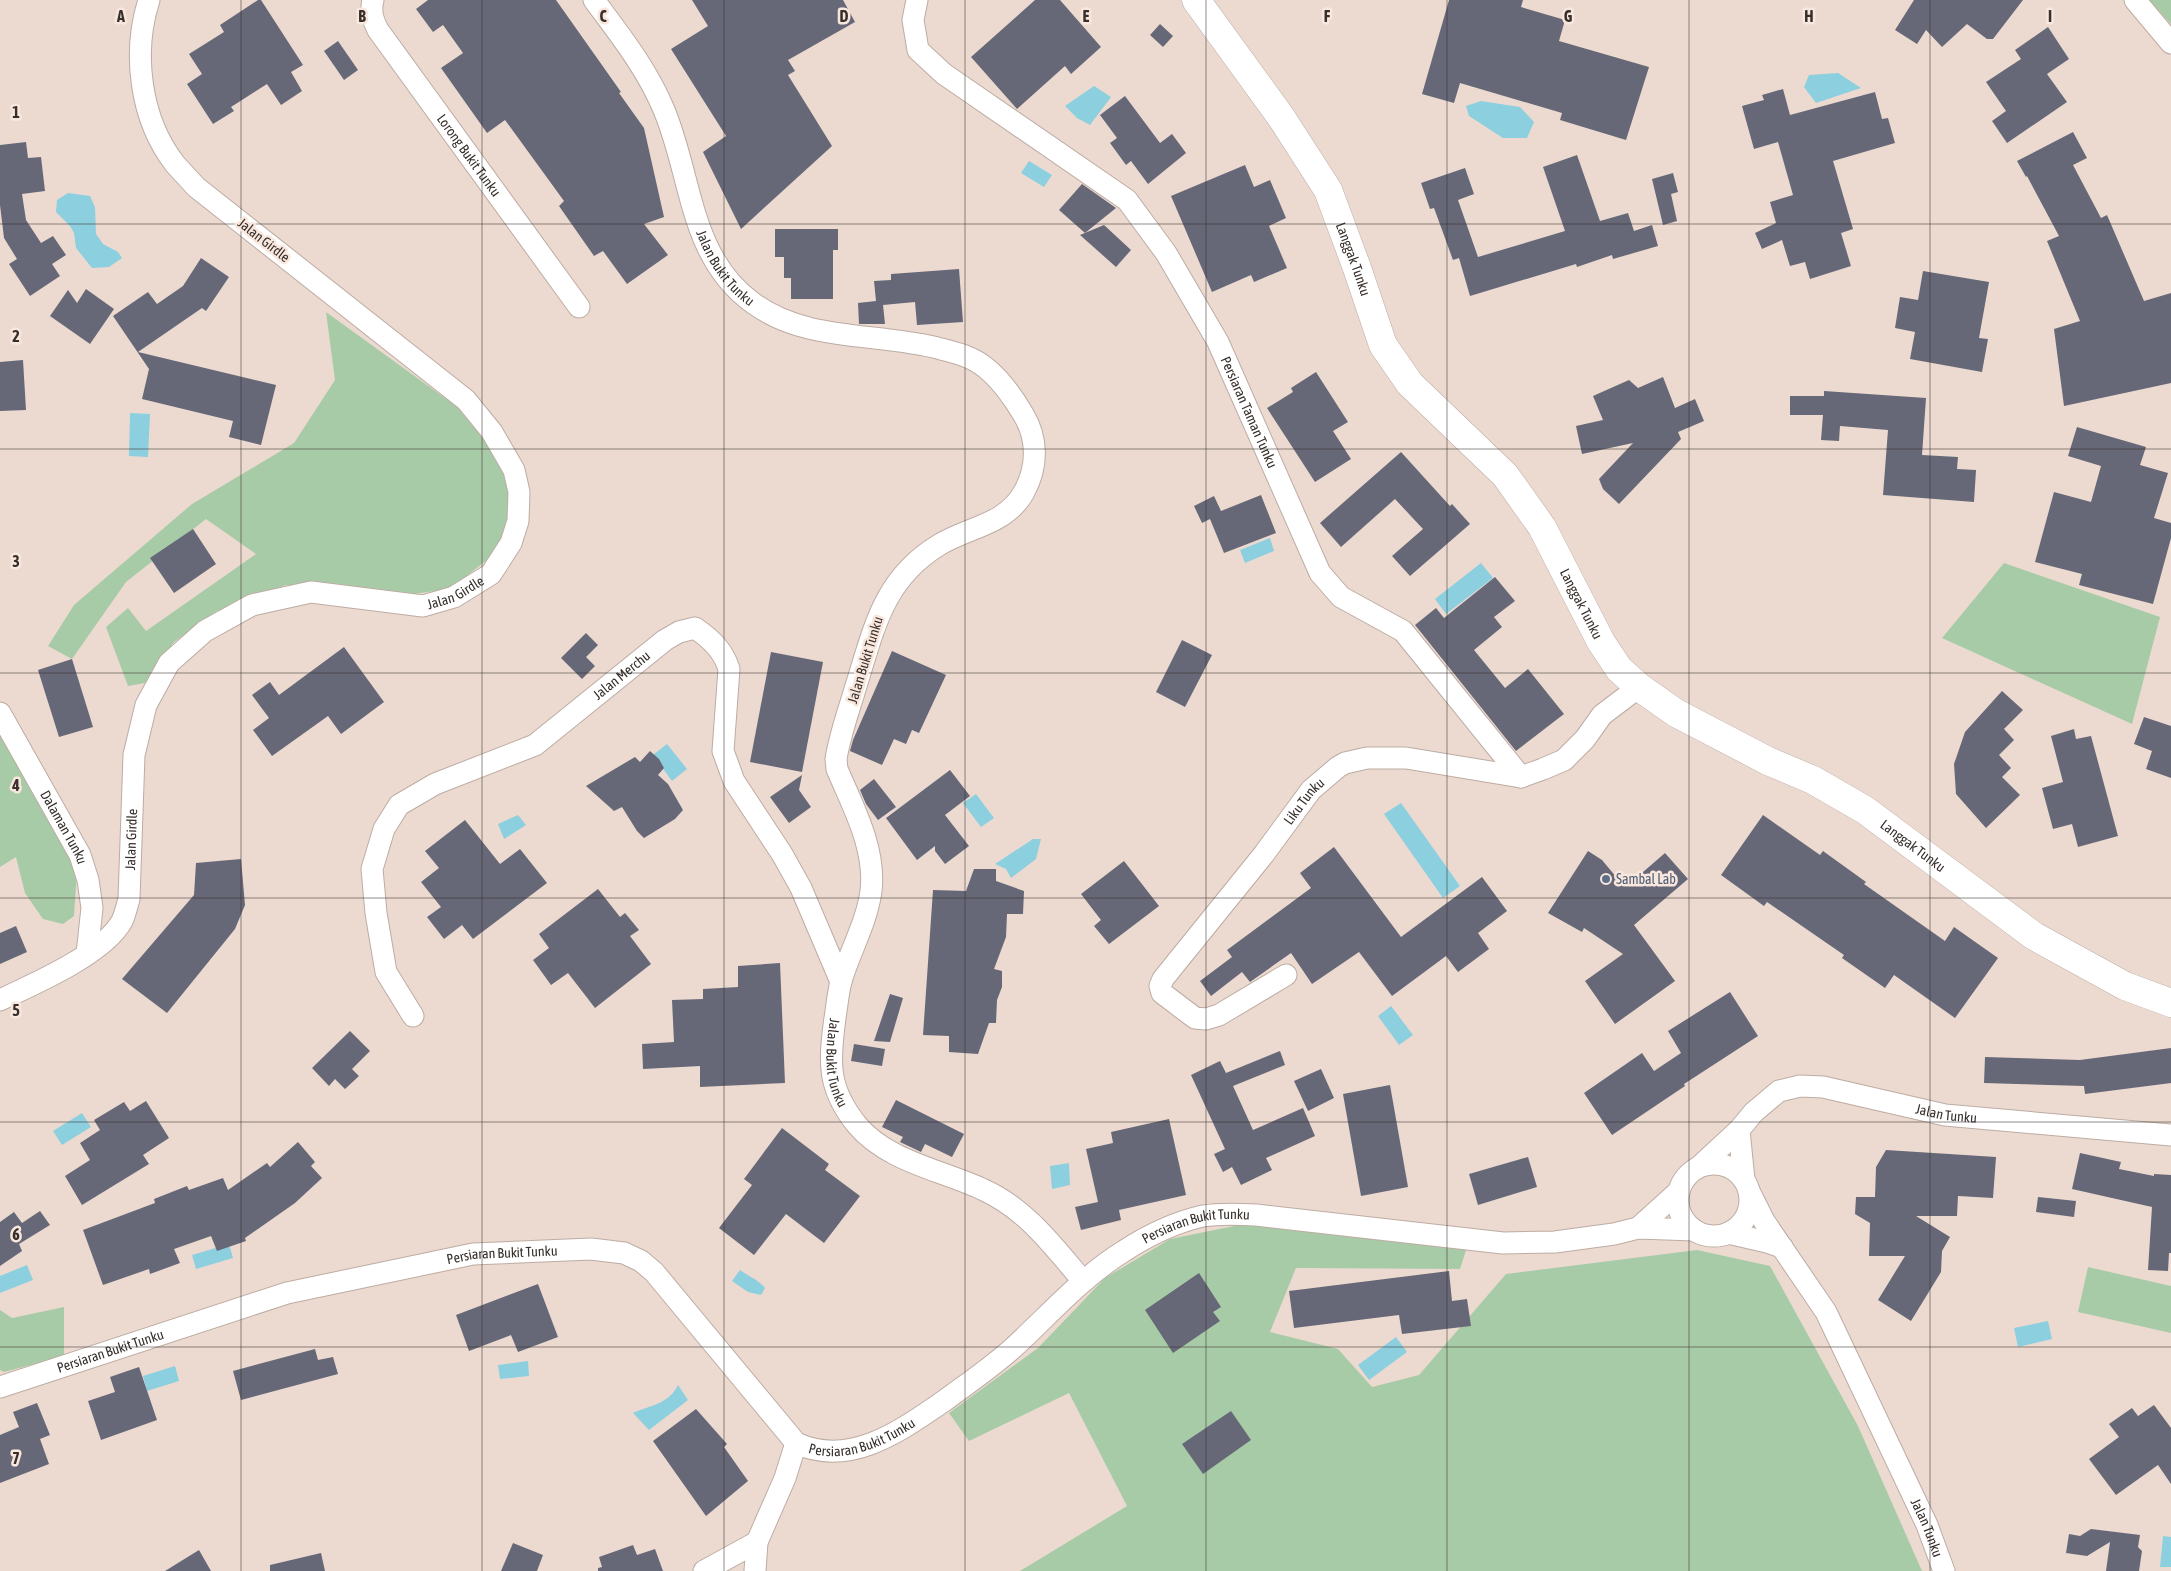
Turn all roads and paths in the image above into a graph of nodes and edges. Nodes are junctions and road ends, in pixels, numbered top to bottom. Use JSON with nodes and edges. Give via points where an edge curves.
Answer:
{"nodes":[{"id":1,"x":149,"y":0,"type":"edge"},
{"id":2,"x":372,"y":0,"type":"edge"},
{"id":3,"x":594,"y":0,"type":"edge"},
{"id":4,"x":918,"y":0,"type":"edge"},
{"id":5,"x":1196,"y":0,"type":"edge"},
{"id":6,"x":2135,"y":0,"type":"edge"},
{"id":7,"x":2171,"y":43,"type":"edge"},
{"id":8,"x":579,"y":306,"type":"dead end"},
{"id":9,"x":1639,"y":687,"type":"junction"},
{"id":10,"x":0,"y":713,"type":"edge"},
{"id":11,"x":1521,"y":777,"type":"junction"},
{"id":12,"x":87,"y":954,"type":"junction"},
{"id":13,"x":1286,"y":975,"type":"dead end"},
{"id":14,"x":841,"y":982,"type":"junction"},
{"id":15,"x":0,"y":1000,"type":"edge"},
{"id":16,"x":2171,"y":1003,"type":"edge"},
{"id":17,"x":413,"y":1016,"type":"dead end"},
{"id":18,"x":1739,"y":1130,"type":"junction"},
{"id":19,"x":2171,"y":1135,"type":"edge"},
{"id":20,"x":1700,"y":1166,"type":"junction"},
{"id":21,"x":1747,"y":1186,"type":"junction"},
{"id":22,"x":1679,"y":1190,"type":"junction"},
{"id":23,"x":1638,"y":1228,"type":"junction"},
{"id":24,"x":1694,"y":1230,"type":"junction"},
{"id":25,"x":1728,"y":1233,"type":"junction"},
{"id":26,"x":1782,"y":1248,"type":"junction"},
{"id":27,"x":1083,"y":1281,"type":"junction"},
{"id":28,"x":2,"y":1385,"type":"edge"},
{"id":29,"x":796,"y":1443,"type":"junction"},
{"id":30,"x":756,"y":1542,"type":"junction"},
{"id":31,"x":704,"y":1571,"type":"edge"},
{"id":32,"x":755,"y":1571,"type":"edge"},
{"id":33,"x":1944,"y":1571,"type":"edge"}],
"edges":[{"from":1,"to":12,"type":"street","name":"Jalan Girdle","via":[[140,51],[145,98],[153,125],[174,163],[196,187],[466,400],[492,432],[514,470],[519,492],[518,521],[511,543],[491,574],[454,598],[423,606],[311,592],[252,604],[205,630],[169,663],[146,705],[134,755],[129,899],[117,929]]},
{"from":2,"to":8,"type":"street","name":"Lorong Bukit Tunku","via":[[372,19],[378,30]]},
{"from":3,"to":14,"type":"street","name":"Jalan Bukit Tunku","via":[[656,91],[673,138],[696,222],[707,249],[732,285],[754,304],[784,320],[821,331],[920,343],[965,356],[985,367],[1003,384],[1027,420],[1034,441],[1031,476],[1016,505],[991,522],[939,545],[894,586],[878,614],[836,759],[837,769],[863,831],[872,875],[867,910]]},
{"from":4,"to":11,"type":"street","name":"Persiaran Taman Tunku","via":[[913,20],[918,50],[944,74],[1127,200],[1166,253],[1218,342],[1320,573],[1341,597],[1403,631]]},
{"from":5,"to":9,"type":"street","name":"Langgak Tunku","via":[[1281,117],[1328,190],[1383,345],[1410,384],[1505,475],[1542,527],[1601,642],[1619,669]]},
{"from":6,"to":7,"type":"street"},
{"from":9,"to":11,"type":"street","name":"Liku Tunku","via":[[1602,715],[1564,760]]},
{"from":9,"to":16,"type":"street","name":"Langgak Tunku","via":[[1676,713],[1768,761],[1813,780],[1865,810],[2034,936],[2125,986]]},
{"from":10,"to":12,"type":"street","name":"Dalaman Tunku","via":[[80,855],[92,908]]},
{"from":11,"to":13,"type":"street","name":"Liku Tunku","via":[[1406,758],[1367,758],[1338,767],[1312,790],[1162,979],[1160,986],[1162,993],[1195,1018],[1206,1019],[1219,1015]]},
{"from":12,"to":15,"type":"street","name":"Jalan Girdle"},
{"from":14,"to":17,"type":"street","name":"Jalan Merchu","via":[[801,888],[729,769],[723,751],[729,669],[710,638],[695,628],[665,640],[535,745],[435,784],[399,805],[384,829],[372,869],[386,972]]},
{"from":14,"to":27,"type":"street","name":"Jalan Bukit Tunku","via":[[830,1054],[832,1076],[838,1097],[858,1125],[889,1151],[985,1190],[1008,1204],[1038,1229]]},
{"from":18,"to":19,"type":"street","name":"Jalan Tunku","via":[[1779,1091],[1800,1086],[1822,1087],[1945,1115]]},
{"from":18,"to":20,"type":"street","name":"Jalan Tunku"},
{"from":18,"to":21,"type":"street","name":"Jalan Tunku"},
{"from":20,"to":21,"type":"street","via":[[1725,1165],[1736,1171]]},
{"from":20,"to":22,"type":"street","via":[[1687,1176]]},
{"from":21,"to":25,"type":"street","via":[[1750,1204],[1746,1216]]},
{"from":21,"to":26,"type":"street","name":"Jalan Tunku"},
{"from":22,"to":23,"type":"street","name":"Persiaran Bukit Tunku"},
{"from":22,"to":24,"type":"street","via":[[1680,1213]]},
{"from":23,"to":24,"type":"street","name":"Persiaran Bukit Tunku"},
{"from":23,"to":27,"type":"street","name":"Persiaran Bukit Tunku","via":[[1555,1242],[1503,1243],[1256,1215],[1204,1216],[1172,1226],[1125,1250]]},
{"from":24,"to":25,"type":"street","via":[[1704,1235]]},
{"from":25,"to":26,"type":"street"},
{"from":26,"to":33,"type":"street","name":"Jalan Tunku","via":[[1826,1312],[1927,1525]]},
{"from":27,"to":29,"type":"street","name":"Persiaran Bukit Tunku","via":[[1012,1349],[961,1389],[893,1435],[871,1445],[824,1452]]},
{"from":28,"to":29,"type":"street","name":"Persiaran Bukit Tunku","via":[[287,1294],[473,1254],[592,1249],[624,1253],[654,1272]]},
{"from":29,"to":30,"type":"street","via":[[785,1478]]},
{"from":30,"to":31,"type":"street"},
{"from":30,"to":32,"type":"street"}]}
